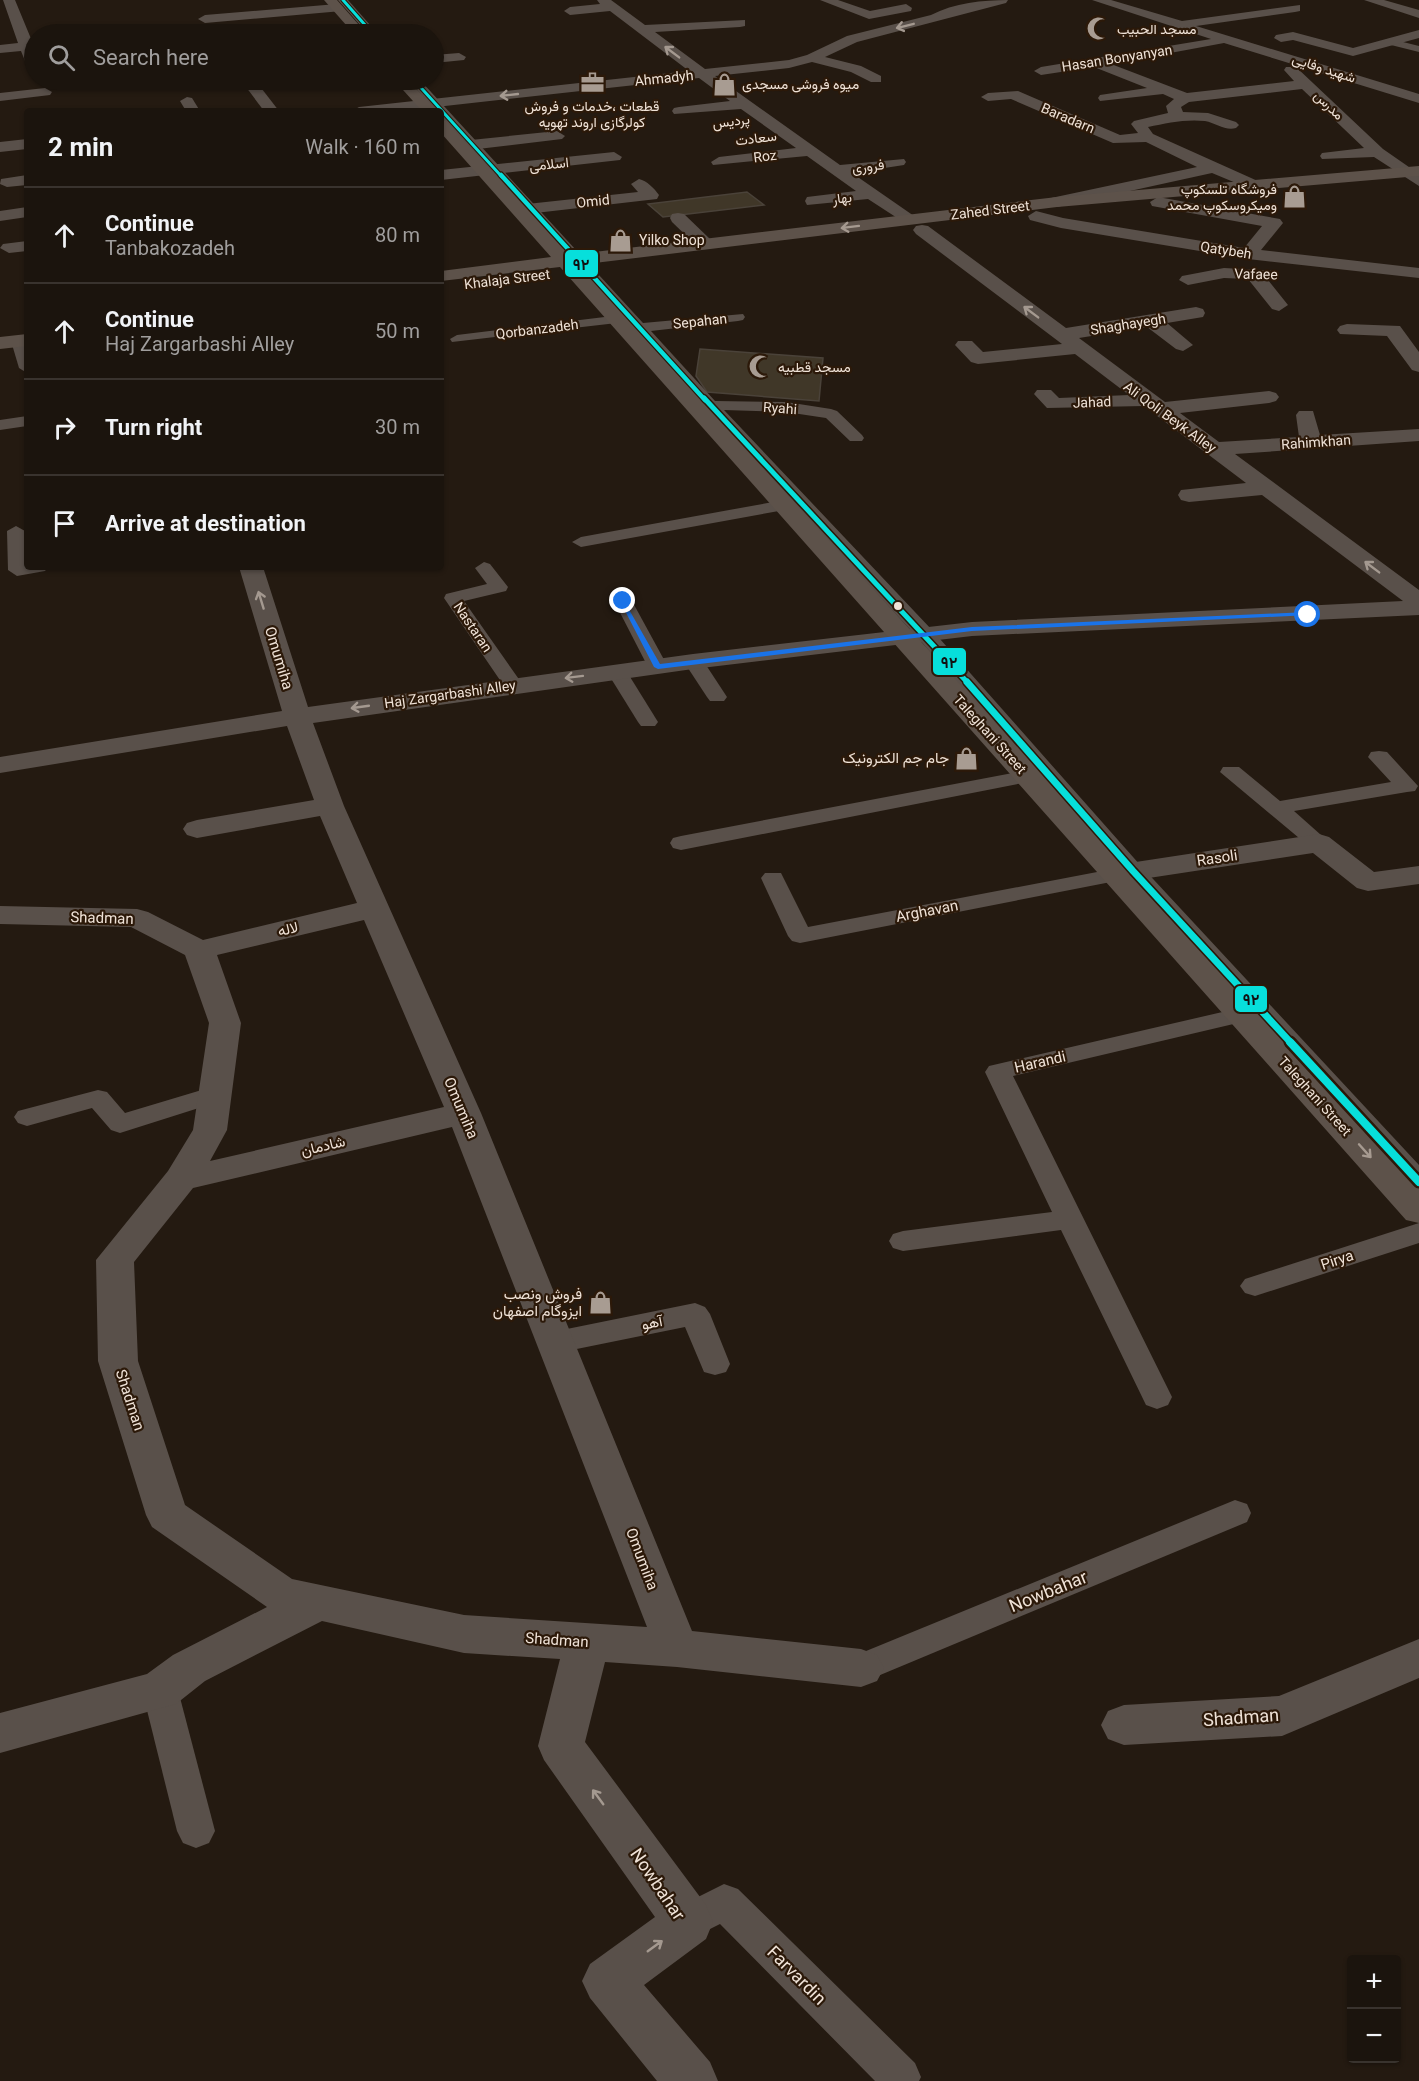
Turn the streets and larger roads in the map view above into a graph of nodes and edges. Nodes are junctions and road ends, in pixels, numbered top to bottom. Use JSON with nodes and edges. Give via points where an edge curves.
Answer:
{"nodes":[{"id":1,"x":267,"y":0,"type":"edge"},
{"id":2,"x":826,"y":0,"type":"edge"},
{"id":3,"x":902,"y":0,"type":"edge"},
{"id":4,"x":1002,"y":0,"type":"edge"},
{"id":5,"x":1098,"y":0,"type":"edge"},
{"id":6,"x":1370,"y":0,"type":"edge"},
{"id":7,"x":336,"y":2,"type":"edge"},
{"id":8,"x":608,"y":2,"type":"edge"},
{"id":9,"x":1419,"y":2,"type":"edge"},
{"id":10,"x":1390,"y":6,"type":"junction"},
{"id":11,"x":7,"y":7,"type":"edge"},
{"id":12,"x":928,"y":7,"type":"dead end"},
{"id":13,"x":1238,"y":7,"type":"dead end"},
{"id":14,"x":1257,"y":8,"type":"junction"},
{"id":15,"x":1295,"y":8,"type":"dead end"},
{"id":16,"x":570,"y":10,"type":"dead end"},
{"id":17,"x":945,"y":13,"type":"junction"},
{"id":18,"x":1419,"y":14,"type":"edge"},
{"id":19,"x":740,"y":23,"type":"dead end"},
{"id":20,"x":353,"y":24,"type":"edge"},
{"id":21,"x":1176,"y":24,"type":"junction"},
{"id":22,"x":642,"y":29,"type":"junction"},
{"id":23,"x":1419,"y":34,"type":"edge"},
{"id":24,"x":24,"y":36,"type":"edge"},
{"id":25,"x":1229,"y":40,"type":"junction"},
{"id":26,"x":1249,"y":44,"type":"junction"},
{"id":27,"x":24,"y":48,"type":"edge"},
{"id":28,"x":0,"y":49,"type":"edge"},
{"id":29,"x":459,"y":57,"type":"dead end"},
{"id":30,"x":444,"y":58,"type":"edge"},
{"id":31,"x":812,"y":58,"type":"junction"},
{"id":32,"x":1094,"y":62,"type":"junction"},
{"id":33,"x":789,"y":64,"type":"junction"},
{"id":34,"x":1041,"y":71,"type":"dead end"},
{"id":35,"x":701,"y":74,"type":"junction"},
{"id":36,"x":808,"y":76,"type":"dead end"},
{"id":37,"x":876,"y":79,"type":"dead end"},
{"id":38,"x":0,"y":83,"type":"edge"},
{"id":39,"x":24,"y":84,"type":"edge"},
{"id":40,"x":1307,"y":84,"type":"junction"},
{"id":41,"x":24,"y":90,"type":"edge"},
{"id":42,"x":44,"y":90,"type":"edge"},
{"id":43,"x":256,"y":90,"type":"edge"},
{"id":44,"x":412,"y":90,"type":"edge"},
{"id":45,"x":1166,"y":90,"type":"junction"},
{"id":46,"x":0,"y":97,"type":"edge"},
{"id":47,"x":746,"y":97,"type":"junction"},
{"id":48,"x":988,"y":97,"type":"dead end"},
{"id":49,"x":1105,"y":98,"type":"dead end"},
{"id":50,"x":1185,"y":98,"type":"junction"},
{"id":51,"x":1419,"y":99,"type":"edge"},
{"id":52,"x":1041,"y":107,"type":"junction"},
{"id":53,"x":51,"y":108,"type":"edge"},
{"id":54,"x":270,"y":108,"type":"edge"},
{"id":55,"x":431,"y":108,"type":"edge"},
{"id":56,"x":444,"y":109,"type":"edge"},
{"id":57,"x":679,"y":111,"type":"dead end"},
{"id":58,"x":1018,"y":111,"type":"dead end"},
{"id":59,"x":1177,"y":116,"type":"junction"},
{"id":60,"x":762,"y":117,"type":"junction"},
{"id":61,"x":444,"y":122,"type":"edge"},
{"id":62,"x":1231,"y":124,"type":"dead end"},
{"id":63,"x":699,"y":125,"type":"dead end"},
{"id":64,"x":787,"y":134,"type":"junction"},
{"id":65,"x":557,"y":136,"type":"dead end"},
{"id":66,"x":766,"y":137,"type":"dead end"},
{"id":67,"x":1148,"y":137,"type":"junction"},
{"id":68,"x":24,"y":144,"type":"edge"},
{"id":69,"x":467,"y":146,"type":"junction"},
{"id":70,"x":0,"y":147,"type":"edge"},
{"id":71,"x":811,"y":151,"type":"junction"},
{"id":72,"x":1377,"y":152,"type":"junction"},
{"id":73,"x":1328,"y":156,"type":"dead end"},
{"id":74,"x":614,"y":157,"type":"dead end"},
{"id":75,"x":719,"y":162,"type":"dead end"},
{"id":76,"x":898,"y":162,"type":"dead end"},
{"id":77,"x":1213,"y":168,"type":"junction"},
{"id":78,"x":838,"y":170,"type":"junction"},
{"id":79,"x":490,"y":171,"type":"junction"},
{"id":80,"x":444,"y":175,"type":"edge"},
{"id":81,"x":1416,"y":176,"type":"edge"},
{"id":82,"x":24,"y":180,"type":"edge"},
{"id":83,"x":7,"y":182,"type":"dead end"},
{"id":84,"x":668,"y":185,"type":"dead end"},
{"id":85,"x":1254,"y":185,"type":"junction"},
{"id":86,"x":872,"y":194,"type":"junction"},
{"id":87,"x":813,"y":201,"type":"dead end"},
{"id":88,"x":1057,"y":202,"type":"junction"},
{"id":89,"x":1158,"y":202,"type":"junction"},
{"id":90,"x":526,"y":209,"type":"junction"},
{"id":91,"x":24,"y":212,"type":"edge"},
{"id":92,"x":0,"y":216,"type":"edge"},
{"id":93,"x":1036,"y":216,"type":"junction"},
{"id":94,"x":678,"y":218,"type":"dead end"},
{"id":95,"x":915,"y":225,"type":"junction"},
{"id":96,"x":543,"y":238,"type":"junction"},
{"id":97,"x":705,"y":244,"type":"junction"},
{"id":98,"x":24,"y":246,"type":"edge"},
{"id":99,"x":9,"y":248,"type":"dead end"},
{"id":100,"x":1248,"y":254,"type":"junction"},
{"id":101,"x":1322,"y":263,"type":"junction"},
{"id":102,"x":569,"y":269,"type":"junction"},
{"id":103,"x":1419,"y":273,"type":"edge"},
{"id":104,"x":493,"y":276,"type":"junction"},
{"id":105,"x":1256,"y":276,"type":"junction"},
{"id":106,"x":1188,"y":280,"type":"dead end"},
{"id":107,"x":449,"y":281,"type":"edge"},
{"id":108,"x":538,"y":282,"type":"dead end"},
{"id":109,"x":1279,"y":305,"type":"dead end"},
{"id":110,"x":1150,"y":320,"type":"junction"},
{"id":111,"x":1192,"y":320,"type":"dead end"},
{"id":112,"x":0,"y":329,"type":"edge"},
{"id":113,"x":1347,"y":330,"type":"dead end"},
{"id":114,"x":1061,"y":335,"type":"junction"},
{"id":115,"x":18,"y":337,"type":"edge"},
{"id":116,"x":965,"y":345,"type":"dead end"},
{"id":117,"x":1183,"y":345,"type":"dead end"},
{"id":118,"x":1077,"y":348,"type":"junction"},
{"id":119,"x":1419,"y":366,"type":"edge"},
{"id":120,"x":1044,"y":394,"type":"dead end"},
{"id":121,"x":1269,"y":397,"type":"dead end"},
{"id":122,"x":1152,"y":404,"type":"junction"},
{"id":123,"x":1306,"y":415,"type":"dead end"},
{"id":124,"x":1419,"y":435,"type":"edge"},
{"id":125,"x":1311,"y":442,"type":"junction"},
{"id":126,"x":1212,"y":449,"type":"junction"},
{"id":127,"x":1265,"y":488,"type":"junction"},
{"id":128,"x":1190,"y":495,"type":"dead end"},
{"id":129,"x":252,"y":570,"type":"edge"},
{"id":130,"x":1419,"y":602,"type":"edge"},
{"id":131,"x":1419,"y":608,"type":"edge"},
{"id":132,"x":914,"y":636,"type":"junction"},
{"id":133,"x":297,"y":716,"type":"junction"},
{"id":134,"x":0,"y":765,"type":"edge"},
{"id":135,"x":330,"y":806,"type":"junction"},
{"id":136,"x":197,"y":829,"type":"dead end"},
{"id":137,"x":1124,"y":872,"type":"junction"},
{"id":138,"x":1419,"y":875,"type":"edge"},
{"id":139,"x":376,"y":908,"type":"junction"},
{"id":140,"x":0,"y":915,"type":"edge"},
{"id":141,"x":199,"y":950,"type":"junction"},
{"id":142,"x":464,"y":1113,"type":"junction"},
{"id":143,"x":181,"y":1179,"type":"junction"},
{"id":144,"x":1419,"y":1211,"type":"edge"},
{"id":145,"x":318,"y":1602,"type":"junction"},
{"id":146,"x":587,"y":1642,"type":"junction"},
{"id":147,"x":677,"y":1648,"type":"junction"},
{"id":148,"x":1419,"y":1658,"type":"edge"},
{"id":149,"x":861,"y":1668,"type":"road end"},
{"id":150,"x":1124,"y":1725,"type":"dead end"},
{"id":151,"x":0,"y":1733,"type":"edge"},
{"id":152,"x":691,"y":2081,"type":"edge"}],
"edges":[{"from":1,"to":7,"type":"street","via":[[201,13]]},
{"from":2,"to":3,"type":"street","via":[[869,15],[919,5]]},
{"from":4,"to":17,"type":"street","name":"Ahmadyh"},
{"from":5,"to":21,"type":"street"},
{"from":6,"to":10,"type":"street"},
{"from":7,"to":20,"type":"main road"},
{"from":8,"to":16,"type":"street"},
{"from":8,"to":22,"type":"street","name":"Ali Qoli Beyk Alley"},
{"from":9,"to":10,"type":"street"},
{"from":10,"to":18,"type":"street"},
{"from":11,"to":24,"type":"street"},
{"from":12,"to":17,"type":"street"},
{"from":13,"to":14,"type":"street"},
{"from":14,"to":15,"type":"street"},
{"from":14,"to":21,"type":"street"},
{"from":17,"to":31,"type":"street","name":"Ahmadyh","one_way":true,"via":[[852,39]]},
{"from":19,"to":22,"type":"street"},
{"from":21,"to":25,"type":"street"},
{"from":35,"to":22,"type":"street","name":"Ali Qoli Beyk Alley","one_way":true},
{"from":23,"to":26,"type":"street","via":[[1353,52],[1299,32]]},
{"from":25,"to":26,"type":"street","name":"شهید وفایی"},
{"from":25,"to":32,"type":"street","name":"Hasan Bonyanyan"},
{"from":26,"to":40,"type":"street","name":"مدرس","via":[[1273,56]]},
{"from":26,"to":51,"type":"street","name":"شهید وفایی"},
{"from":27,"to":28,"type":"street"},
{"from":29,"to":30,"type":"street"},
{"from":31,"to":33,"type":"street","name":"Ahmadyh"},
{"from":31,"to":37,"type":"street","via":[[856,69]]},
{"from":32,"to":34,"type":"street","name":"Hasan Bonyanyan"},
{"from":32,"to":45,"type":"street"},
{"from":33,"to":35,"type":"street","name":"Ahmadyh"},
{"from":33,"to":36,"type":"street"},
{"from":35,"to":47,"type":"street","name":"Ali Qoli Beyk Alley","via":[[727,92]]},
{"from":35,"to":56,"type":"street","name":"Ahmadyh","one_way":true},
{"from":38,"to":39,"type":"street"},
{"from":40,"to":50,"type":"street"},
{"from":40,"to":72,"type":"street","name":"مدرس"},
{"from":41,"to":46,"type":"street"},
{"from":42,"to":53,"type":"street"},
{"from":43,"to":54,"type":"street"},
{"from":44,"to":55,"type":"main road","name":"Taleghani Street"},
{"from":45,"to":49,"type":"street"},
{"from":45,"to":50,"type":"street"},
{"from":47,"to":57,"type":"street"},
{"from":47,"to":60,"type":"street","name":"Ali Qoli Beyk Alley"},
{"from":48,"to":52,"type":"street","name":"Baradarn","via":[[1013,94]]},
{"from":50,"to":59,"type":"street","via":[[1173,106]]},
{"from":52,"to":58,"type":"street"},
{"from":52,"to":67,"type":"street","name":"Baradarn","via":[[1118,140]]},
{"from":59,"to":62,"type":"street","via":[[1208,117]]},
{"from":59,"to":67,"type":"street","via":[[1139,124]]},
{"from":60,"to":63,"type":"street","name":"پردیس"},
{"from":60,"to":64,"type":"street","name":"Ali Qoli Beyk Alley"},
{"from":61,"to":69,"type":"main road","name":"Taleghani Street"},
{"from":64,"to":66,"type":"street","name":"سعادت"},
{"from":64,"to":71,"type":"street","name":"Ali Qoli Beyk Alley"},
{"from":65,"to":69,"type":"street"},
{"from":67,"to":77,"type":"street"},
{"from":68,"to":70,"type":"street"},
{"from":69,"to":79,"type":"main road","name":"Taleghani Street"},
{"from":71,"to":75,"type":"street","name":"Roz"},
{"from":71,"to":78,"type":"street","name":"Ali Qoli Beyk Alley"},
{"from":72,"to":73,"type":"street"},
{"from":72,"to":81,"type":"street","name":"مدرس"},
{"from":74,"to":79,"type":"street","name":"اسلامی"},
{"from":76,"to":78,"type":"street","name":"فروری"},
{"from":77,"to":85,"type":"street"},
{"from":77,"to":88,"type":"street"},
{"from":78,"to":86,"type":"street","name":"Ali Qoli Beyk Alley"},
{"from":79,"to":80,"type":"street","name":"اسلامی"},
{"from":79,"to":90,"type":"main road","name":"Taleghani Street"},
{"from":81,"to":85,"type":"main road","name":"Zahed Street"},
{"from":81,"to":89,"type":"main road","name":"Zahed Street"},
{"from":82,"to":83,"type":"street"},
{"from":84,"to":90,"type":"street","name":"Omid","via":[[641,185],[651,195]]},
{"from":85,"to":88,"type":"main road","name":"Zahed Street"},
{"from":86,"to":87,"type":"street","name":"بهار"},
{"from":86,"to":95,"type":"street","name":"Ali Qoli Beyk Alley"},
{"from":88,"to":95,"type":"main road","name":"Zahed Street"},
{"from":89,"to":93,"type":"main road","name":"Zahed Street"},
{"from":89,"to":100,"type":"street","via":[[1274,223]]},
{"from":90,"to":96,"type":"main road","name":"Taleghani Street"},
{"from":91,"to":92,"type":"street"},
{"from":93,"to":95,"type":"main road","name":"Zahed Street"},
{"from":93,"to":100,"type":"street","name":"Qatybeh"},
{"from":94,"to":97,"type":"street"},
{"from":95,"to":97,"type":"main road","name":"Zahed Street","one_way":true},
{"from":114,"to":95,"type":"street","name":"Ali Qoli Beyk Alley","one_way":true},
{"from":96,"to":102,"type":"main road","name":"Taleghani Street"},
{"from":96,"to":104,"type":"main road"},
{"from":97,"to":102,"type":"main road","name":"Zahed Street"},
{"from":98,"to":99,"type":"street"},
{"from":100,"to":101,"type":"street","name":"Qatybeh"},
{"from":101,"to":103,"type":"street","name":"Qatybeh"},
{"from":101,"to":105,"type":"street","name":"Vafaee","via":[[1294,274]]},
{"from":102,"to":104,"type":"main road","name":"Khalaja Street"},
{"from":102,"to":132,"type":"main road","name":"Taleghani Street","via":[[702,405],[784,505]]},
{"from":104,"to":107,"type":"main road","name":"Khalaja Street"},
{"from":104,"to":108,"type":"main road"},
{"from":105,"to":106,"type":"street","name":"Vafaee","via":[[1224,273]]},
{"from":105,"to":109,"type":"street"},
{"from":110,"to":111,"type":"street","name":"Shaghayegh"},
{"from":110,"to":114,"type":"street","name":"Shaghayegh"},
{"from":110,"to":117,"type":"street"},
{"from":112,"to":115,"type":"main road"},
{"from":113,"to":119,"type":"street","via":[[1394,330]]},
{"from":114,"to":118,"type":"street","name":"Ali Qoli Beyk Alley"},
{"from":116,"to":118,"type":"street","via":[[978,358]]},
{"from":118,"to":122,"type":"street","name":"Ali Qoli Beyk Alley"},
{"from":120,"to":122,"type":"street","name":"Jahad","via":[[1054,404]]},
{"from":121,"to":122,"type":"street","name":"Jahad"},
{"from":122,"to":126,"type":"street","name":"Ali Qoli Beyk Alley"},
{"from":123,"to":125,"type":"street"},
{"from":124,"to":125,"type":"street","name":"Rahimkhan"},
{"from":125,"to":126,"type":"street","name":"Rahimkhan"},
{"from":126,"to":127,"type":"street","name":"Ali Qoli Beyk Alley"},
{"from":127,"to":128,"type":"street"},
{"from":130,"to":127,"type":"street","name":"Ali Qoli Beyk Alley","one_way":true},
{"from":133,"to":129,"type":"street","name":"Omumiha","one_way":true},
{"from":131,"to":132,"type":"street","name":"Haj Zargarbashi Alley","via":[[972,629]]},
{"from":132,"to":133,"type":"street","name":"Haj Zargarbashi Alley","one_way":true},
{"from":132,"to":137,"type":"main road","name":"Taleghani Street","via":[[1028,776]]},
{"from":133,"to":134,"type":"street","name":"Haj Zargarbashi Alley"},
{"from":133,"to":135,"type":"street","name":"Omumiha"},
{"from":135,"to":136,"type":"street"},
{"from":135,"to":139,"type":"street","name":"Omumiha"},
{"from":137,"to":138,"type":"street","name":"Rasoli","via":[[1319,843],[1368,882]]},
{"from":137,"to":144,"type":"main road","name":"Taleghani Street","one_way":true,"via":[[1242,1014]]},
{"from":139,"to":141,"type":"street","name":"لاله"},
{"from":139,"to":142,"type":"street","name":"Omumiha"},
{"from":140,"to":141,"type":"street","name":"Shadman","via":[[137,918]]},
{"from":141,"to":143,"type":"street","name":"Shadman","via":[[225,1023],[210,1130]]},
{"from":142,"to":143,"type":"street","name":"شادمان"},
{"from":142,"to":147,"type":"street","name":"Omumiha"},
{"from":143,"to":145,"type":"street","name":"Shadman","via":[[115,1260],[118,1361],[167,1515],[281,1594]]},
{"from":145,"to":146,"type":"street","name":"Shadman","via":[[464,1634]]},
{"from":145,"to":151,"type":"street","via":[[189,1668],[160,1690]]},
{"from":146,"to":147,"type":"street","name":"Shadman"},
{"from":152,"to":146,"type":"street","name":"Nowbahar","one_way":true,"via":[[608,1981],[688,1922],[561,1746]]},
{"from":147,"to":149,"type":"street","name":"Shadman"},
{"from":148,"to":150,"type":"street","name":"Shadman","via":[[1282,1716]]}]}
